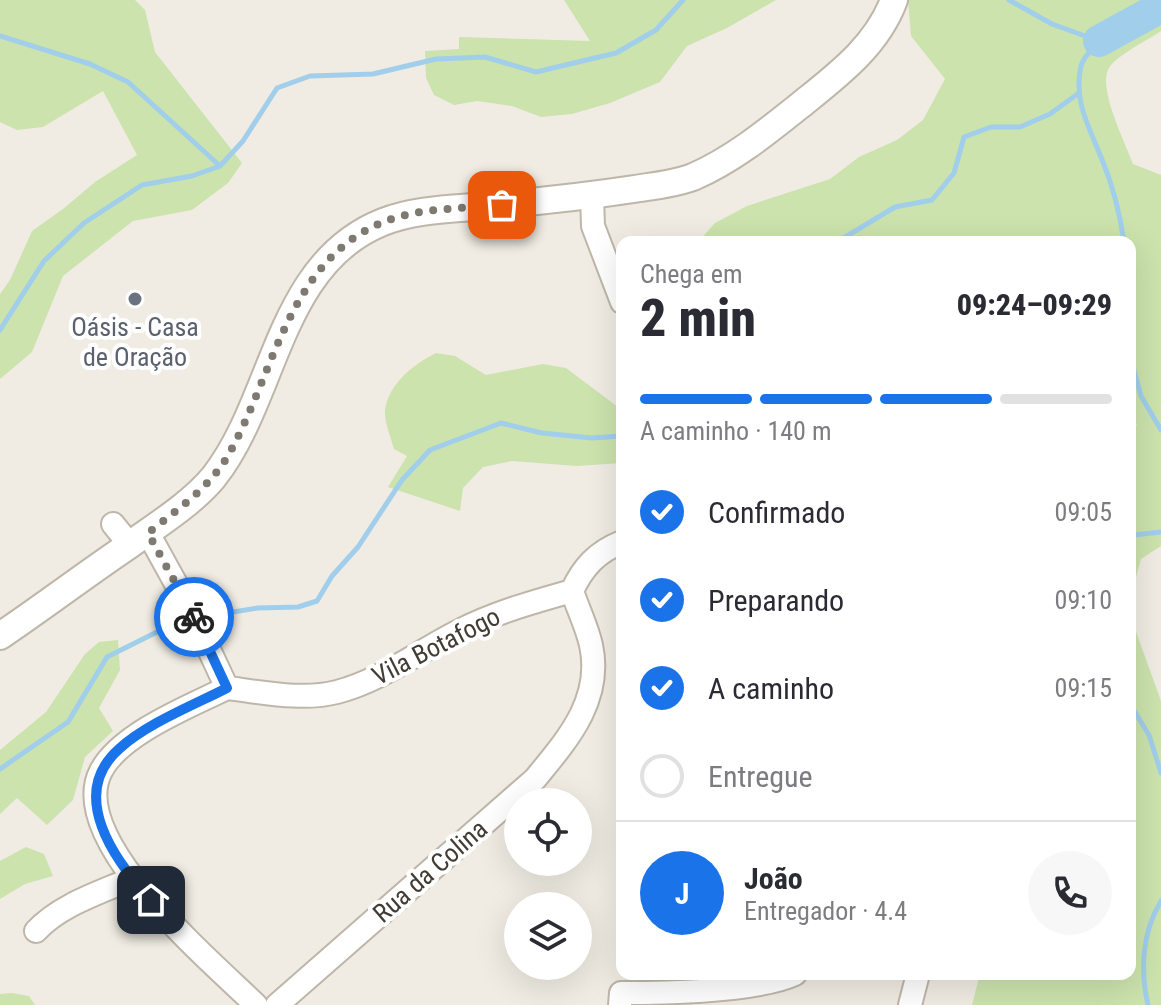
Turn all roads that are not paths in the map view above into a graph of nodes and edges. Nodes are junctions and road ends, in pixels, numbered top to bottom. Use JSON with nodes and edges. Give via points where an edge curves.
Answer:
{"nodes":[{"id":1,"x":894,"y":0,"type":"edge"},
{"id":2,"x":592,"y":196,"type":"junction"},
{"id":3,"x":616,"y":286,"type":"edge"},
{"id":4,"x":113,"y":524,"type":"dead end"},
{"id":5,"x":139,"y":539,"type":"junction"},
{"id":6,"x":616,"y":545,"type":"edge"},
{"id":7,"x":572,"y":591,"type":"junction"},
{"id":8,"x":0,"y":636,"type":"edge"},
{"id":9,"x":227,"y":688,"type":"junction"},
{"id":10,"x":131,"y":879,"type":"junction"},
{"id":11,"x":36,"y":931,"type":"dead end"},
{"id":12,"x":774,"y":980,"type":"edge"},
{"id":13,"x":916,"y":980,"type":"edge"},
{"id":14,"x":256,"y":1005,"type":"edge"},
{"id":15,"x":277,"y":1005,"type":"edge"},
{"id":16,"x":620,"y":1005,"type":"edge"},
{"id":17,"x":910,"y":1005,"type":"edge"}],
"edges":[{"from":1,"to":2,"type":"street","via":[[864,51],[725,159],[682,181]]},
{"from":2,"to":3,"type":"street","via":[[593,226]]},
{"from":2,"to":5,"type":"street","via":[[413,214],[358,235],[323,266],[298,301],[230,453],[212,479]]},
{"from":4,"to":5,"type":"street"},
{"from":5,"to":8,"type":"street"},
{"from":5,"to":9,"type":"street","via":[[191,611]]},
{"from":6,"to":7,"type":"street","via":[[581,570]]},
{"from":7,"to":9,"type":"street","name":"Vila Botafogo","via":[[509,609],[335,693]]},
{"from":7,"to":15,"type":"street","name":"Rua da Colina","via":[[591,646],[591,682],[570,736],[535,779]]},
{"from":9,"to":10,"type":"street","via":[[139,735],[101,770],[95,786],[100,824]]},
{"from":10,"to":11,"type":"street","via":[[59,912]]},
{"from":10,"to":14,"type":"street"},
{"from":12,"to":16,"type":"street","via":[[621,993]]},
{"from":13,"to":17,"type":"street"}]}
